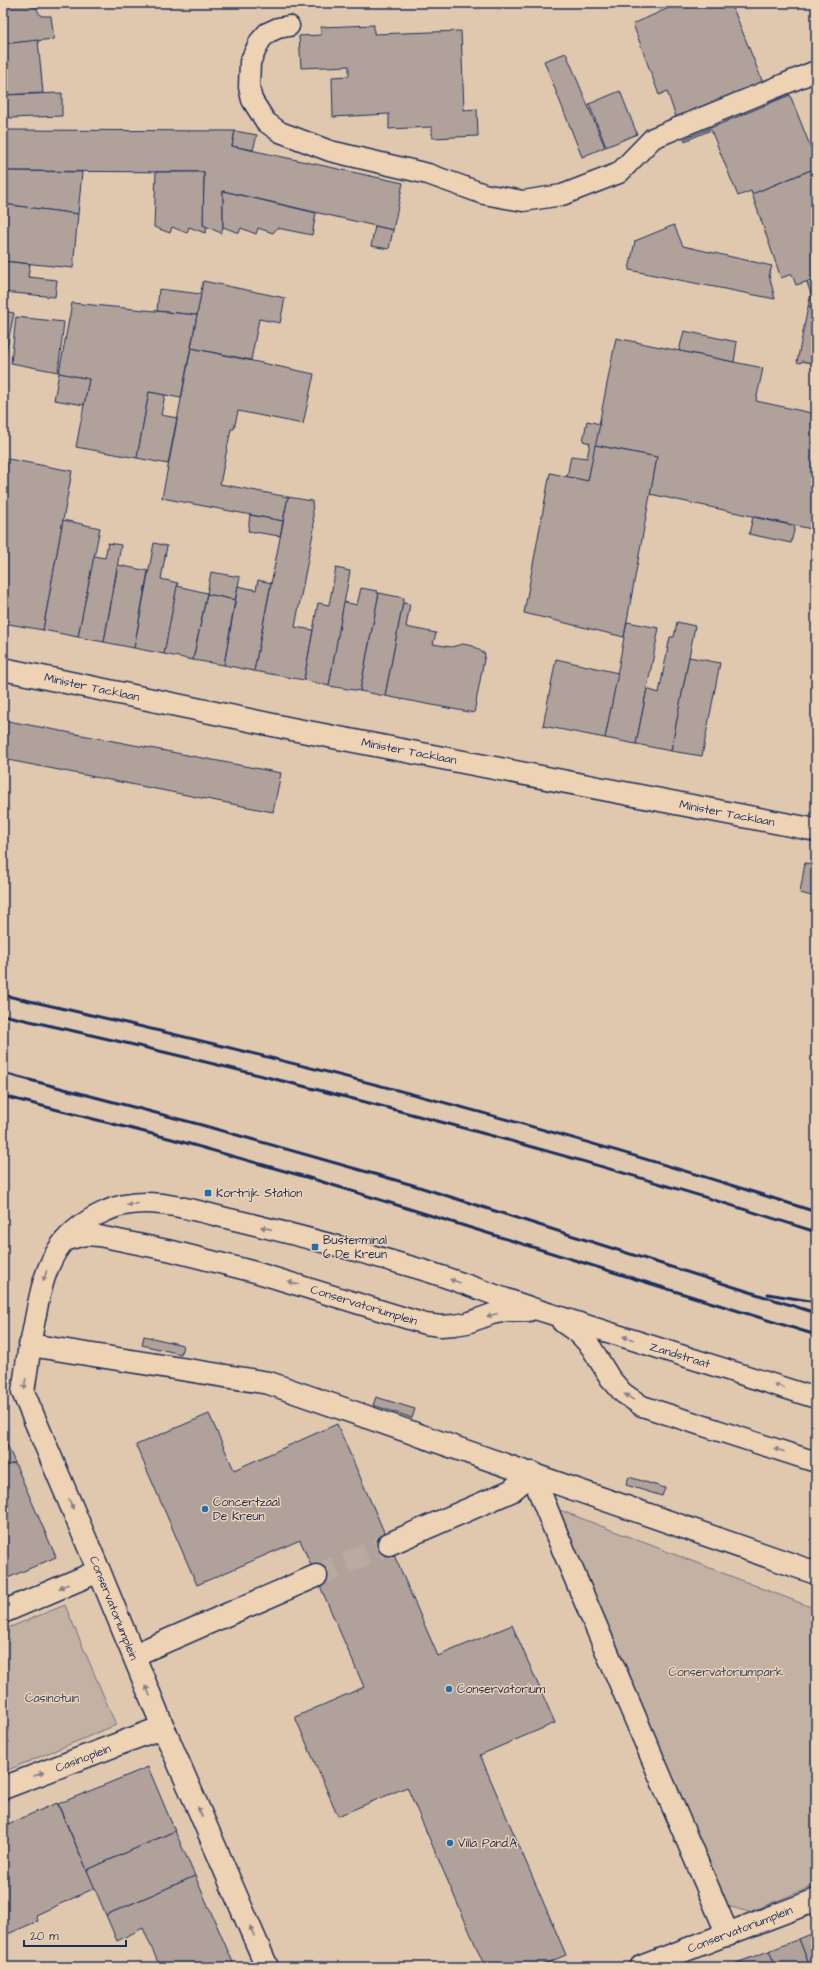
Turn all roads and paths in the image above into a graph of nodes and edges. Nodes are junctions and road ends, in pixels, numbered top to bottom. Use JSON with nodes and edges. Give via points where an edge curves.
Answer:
{"nodes":[{"id":1,"x":289,"y":26,"type":"dead end"},
{"id":2,"x":816,"y":71,"type":"edge"},
{"id":3,"x":3,"y":669,"type":"edge"},
{"id":4,"x":816,"y":830,"type":"edge"},
{"id":5,"x":62,"y":1241,"type":"junction"},
{"id":6,"x":545,"y":1312,"type":"junction"},
{"id":7,"x":30,"y":1345,"type":"junction"},
{"id":8,"x":816,"y":1398,"type":"edge"},
{"id":9,"x":816,"y":1462,"type":"edge"},
{"id":10,"x":532,"y":1473,"type":"junction"},
{"id":11,"x":389,"y":1544,"type":"tunnel mouth"},
{"id":12,"x":99,"y":1571,"type":"junction"},
{"id":13,"x":816,"y":1573,"type":"edge"},
{"id":14,"x":316,"y":1576,"type":"tunnel mouth"},
{"id":15,"x":3,"y":1612,"type":"edge"},
{"id":16,"x":134,"y":1655,"type":"junction"},
{"id":17,"x":163,"y":1727,"type":"junction"},
{"id":18,"x":3,"y":1788,"type":"edge"},
{"id":19,"x":816,"y":1900,"type":"edge"},
{"id":20,"x":728,"y":1935,"type":"junction"},
{"id":21,"x":268,"y":1967,"type":"edge"},
{"id":22,"x":641,"y":1967,"type":"edge"}],
"edges":[{"from":1,"to":2,"type":"lane","via":[[267,33],[250,62],[249,87],[252,100],[266,122],[280,132],[330,151],[428,174],[484,194],[524,201],[562,195],[619,173],[653,138]]},
{"from":3,"to":4,"type":"street","name":"Minister Tacklaan","via":[[292,729]]},
{"from":6,"to":5,"type":"lane","name":"Conservatoriumplein","one_way":true,"via":[[507,1311],[467,1323],[441,1326],[425,1324],[255,1272],[165,1249],[99,1236],[74,1237]]},
{"from":6,"to":5,"type":"lane","name":"Conservatoriumplein","one_way":true,"via":[[425,1271],[304,1236],[171,1206],[127,1204],[107,1210],[89,1219]]},
{"from":5,"to":7,"type":"lane","name":"Conservatoriumplein","one_way":true,"via":[[44,1277]]},
{"from":8,"to":6,"type":"lane","name":"Zandstraat","one_way":true},
{"from":9,"to":6,"type":"lane","one_way":true,"via":[[642,1406],[623,1393],[579,1334]]},
{"from":7,"to":10,"type":"street","via":[[269,1383]]},
{"from":7,"to":12,"type":"street","name":"Conservatoriumplein","one_way":true,"via":[[23,1392]]},
{"from":10,"to":11,"type":"street","via":[[511,1491]]},
{"from":10,"to":13,"type":"street"},
{"from":10,"to":20,"type":"street"},
{"from":12,"to":15,"type":"street","one_way":true},
{"from":12,"to":16,"type":"street","name":"Conservatoriumplein"},
{"from":14,"to":16,"type":"street"},
{"from":17,"to":16,"type":"street","name":"Conservatoriumplein","one_way":true},
{"from":18,"to":17,"type":"street","name":"Casinoplein","one_way":true},
{"from":21,"to":17,"type":"street","name":"Conservatoriumplein","one_way":true},
{"from":19,"to":20,"type":"street","name":"Conservatoriumplein"},
{"from":20,"to":22,"type":"street","name":"Conservatoriumplein"}]}
